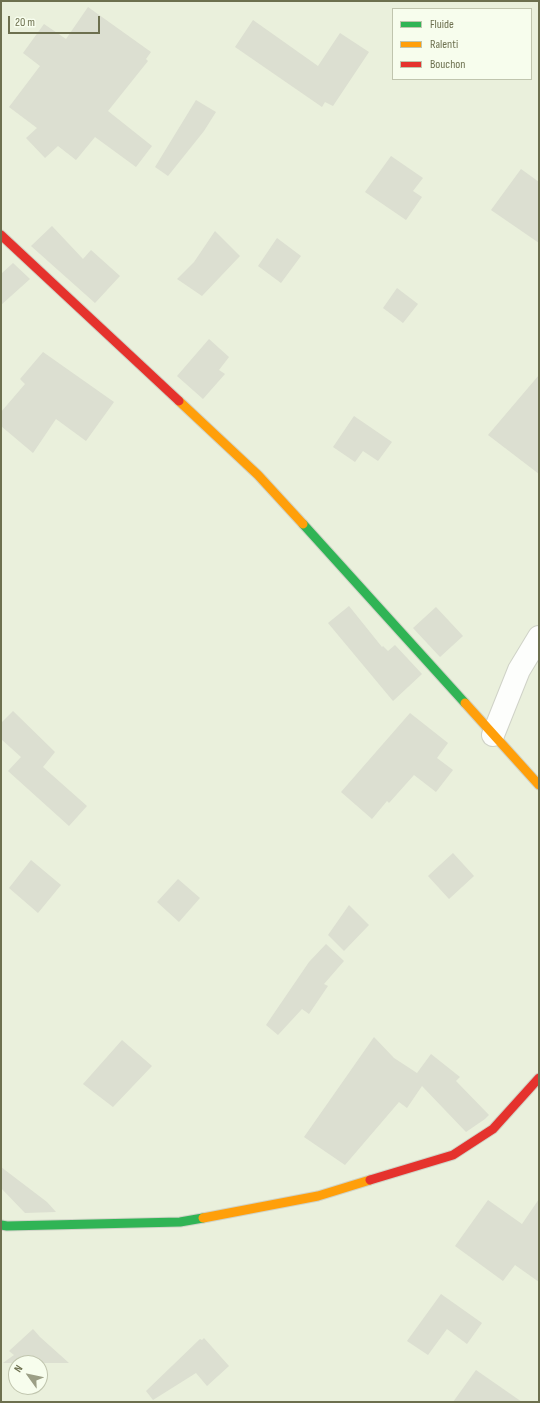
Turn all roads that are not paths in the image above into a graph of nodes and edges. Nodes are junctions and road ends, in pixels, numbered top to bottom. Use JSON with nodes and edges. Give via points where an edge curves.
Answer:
{"nodes":[{"id":1,"x":1,"y":235,"type":"edge"},
{"id":2,"x":539,"y":638,"type":"edge"},
{"id":3,"x":493,"y":735,"type":"junction"},
{"id":4,"x":539,"y":785,"type":"edge"},
{"id":5,"x":539,"y":1078,"type":"edge"},
{"id":6,"x":1,"y":1225,"type":"edge"}],
"edges":[{"from":1,"to":3,"type":"street","via":[[258,475]]},
{"from":2,"to":3,"type":"street","via":[[519,670]]},
{"from":3,"to":4,"type":"street"},
{"from":5,"to":6,"type":"street","via":[[493,1129],[453,1155],[318,1196],[180,1222]]}]}
